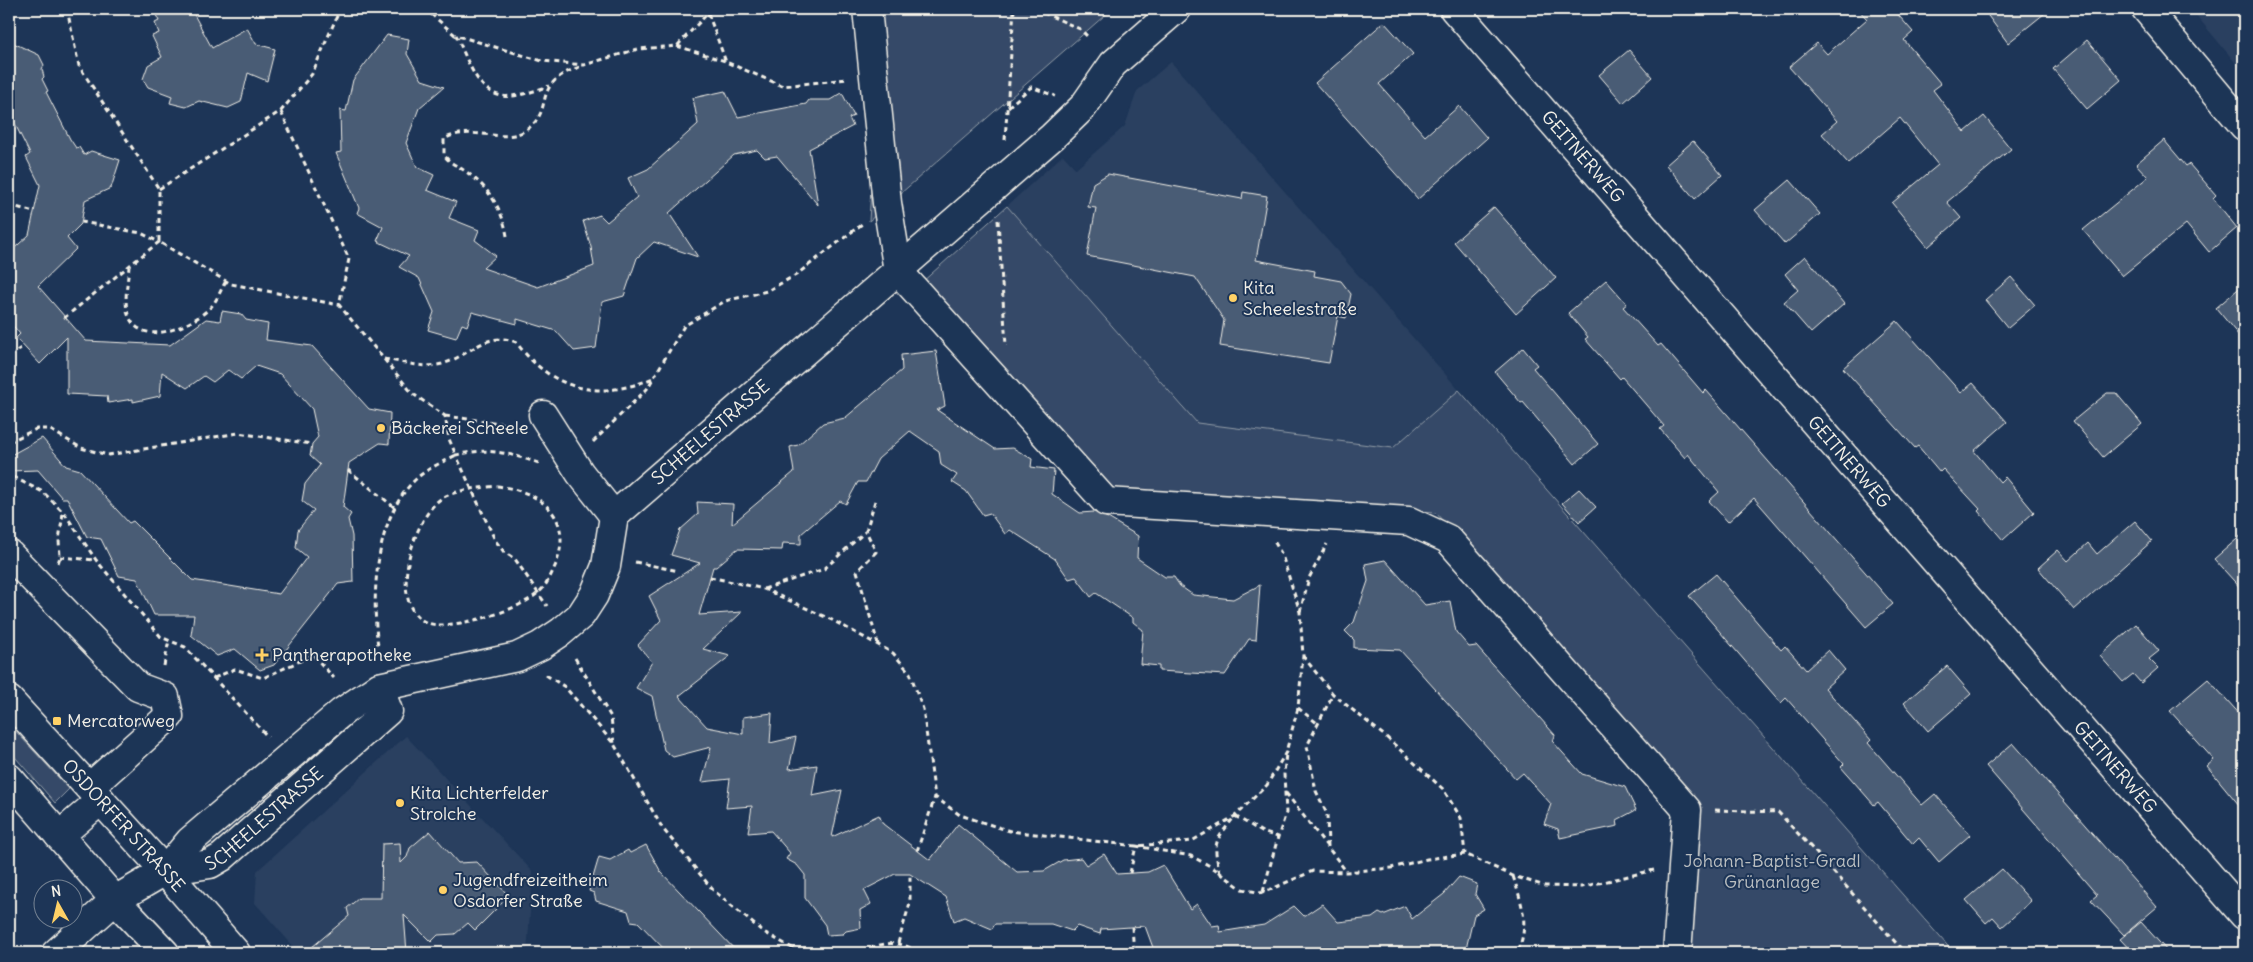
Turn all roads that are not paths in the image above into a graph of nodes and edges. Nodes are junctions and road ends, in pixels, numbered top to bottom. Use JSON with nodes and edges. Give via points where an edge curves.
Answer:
{"nodes":[{"id":1,"x":867,"y":9,"type":"edge"},
{"id":2,"x":1176,"y":9,"type":"edge"},
{"id":3,"x":1454,"y":9,"type":"edge"},
{"id":4,"x":2146,"y":9,"type":"edge"},
{"id":5,"x":2244,"y":126,"type":"edge"},
{"id":6,"x":898,"y":271,"type":"junction"},
{"id":7,"x":533,"y":424,"type":"road end"},
{"id":8,"x":614,"y":516,"type":"junction"},
{"id":9,"x":9,"y":554,"type":"edge"},
{"id":10,"x":9,"y":700,"type":"edge"},
{"id":11,"x":9,"y":778,"type":"edge"},
{"id":12,"x":95,"y":794,"type":"junction"},
{"id":13,"x":60,"y":836,"type":"junction"},
{"id":14,"x":165,"y":871,"type":"junction"},
{"id":15,"x":115,"y":900,"type":"junction"},
{"id":16,"x":2244,"y":915,"type":"edge"},
{"id":17,"x":56,"y":953,"type":"edge"},
{"id":18,"x":165,"y":953,"type":"edge"},
{"id":19,"x":236,"y":953,"type":"edge"},
{"id":20,"x":1677,"y":953,"type":"edge"}],
"edges":[{"from":1,"to":6,"type":"street","via":[[887,203]]},
{"from":2,"to":6,"type":"street","name":"SCHEELESTRASSE","via":[[1113,64],[1084,107]]},
{"from":3,"to":16,"type":"street","name":"GEITNERWEG"},
{"from":4,"to":5,"type":"street"},
{"from":6,"to":8,"type":"street","name":"SCHEELESTRASSE"},
{"from":6,"to":20,"type":"street","via":[[1106,502],[1409,521],[1448,539],[1686,810]]},
{"from":7,"to":8,"type":"street","via":[[568,454]]},
{"from":8,"to":14,"type":"street","name":"SCHEELESTRASSE","via":[[608,556],[594,596],[581,614],[561,632],[517,657],[379,687],[388,711],[222,858],[210,864]]},
{"from":9,"to":12,"type":"street","via":[[138,687],[165,697],[169,716]]},
{"from":10,"to":12,"type":"street","name":"OSDORFER STRASSE"},
{"from":11,"to":13,"type":"street"},
{"from":12,"to":13,"type":"street"},
{"from":12,"to":14,"type":"street","name":"OSDORFER STRASSE"},
{"from":13,"to":15,"type":"street"},
{"from":14,"to":15,"type":"street"},
{"from":14,"to":19,"type":"street","name":"OSDORFER STRASSE"},
{"from":15,"to":17,"type":"street"},
{"from":15,"to":18,"type":"street"}]}
